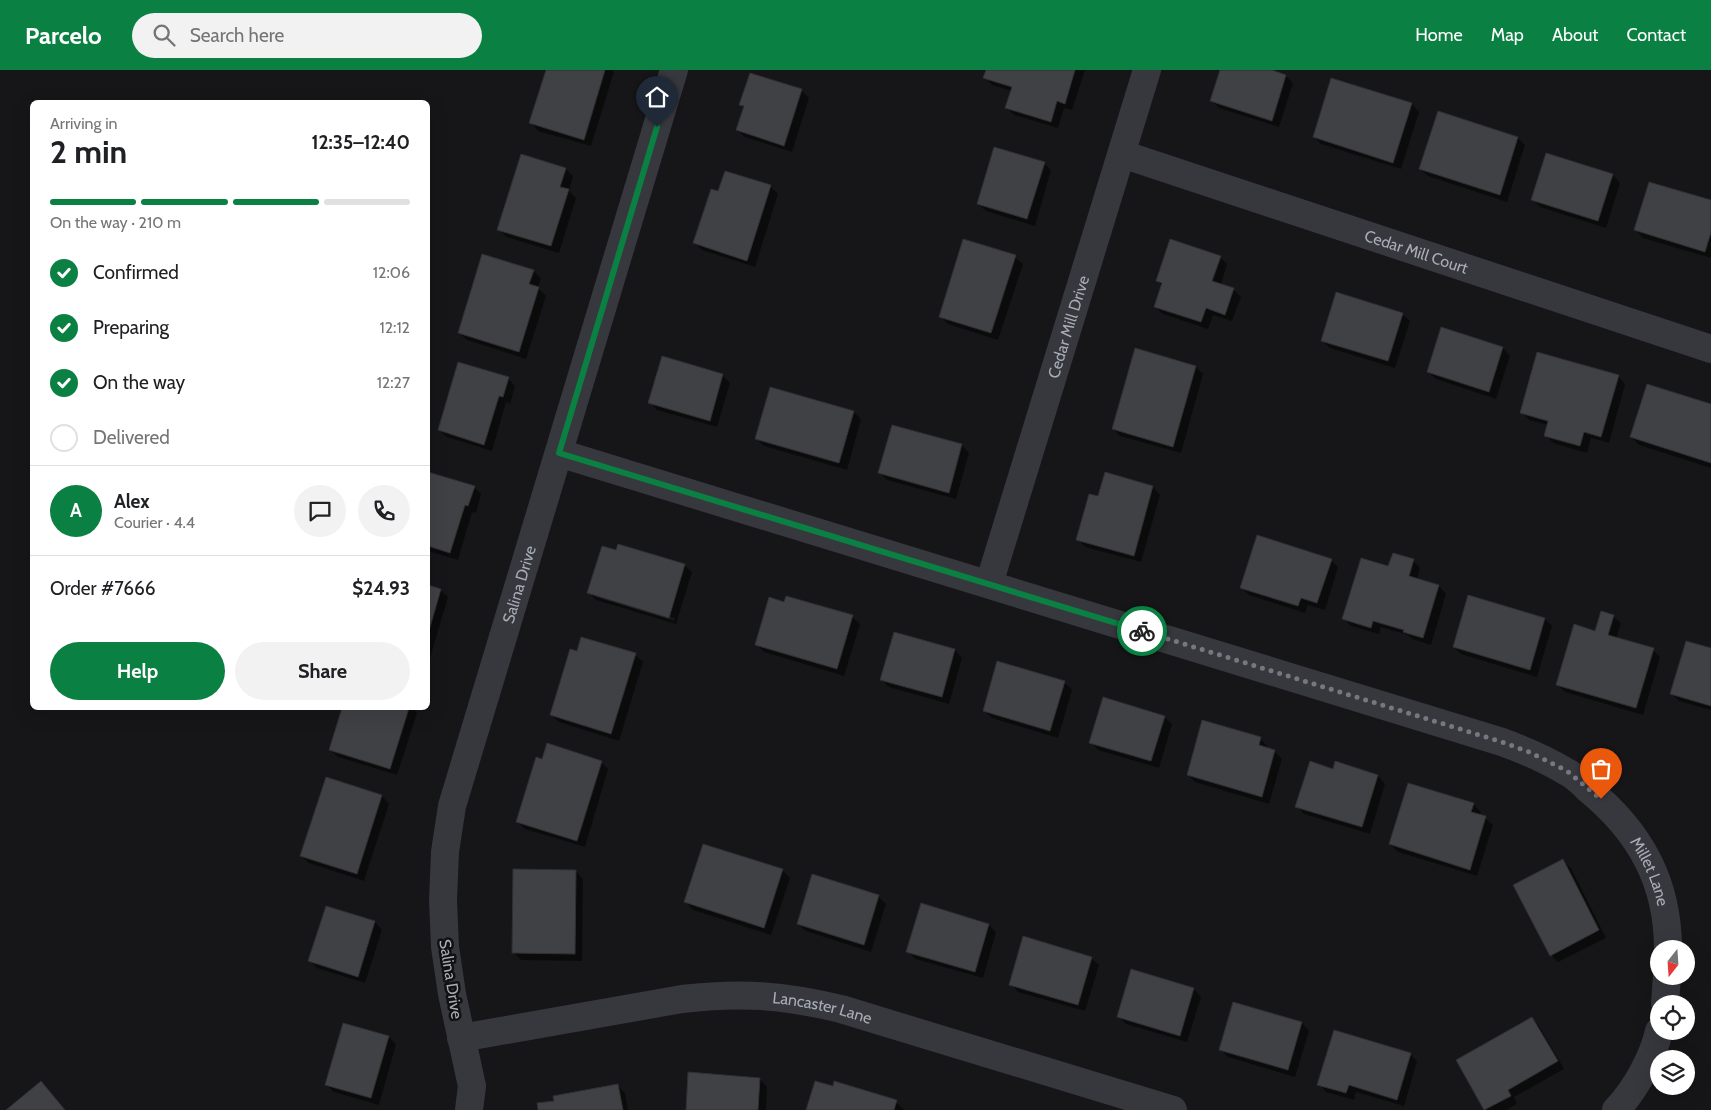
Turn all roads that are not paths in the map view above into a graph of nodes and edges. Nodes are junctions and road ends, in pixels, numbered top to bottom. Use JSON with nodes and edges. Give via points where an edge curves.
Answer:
{"nodes":[{"id":1,"x":674,"y":70,"type":"edge"},
{"id":2,"x":1147,"y":70,"type":"edge"},
{"id":3,"x":1122,"y":154,"type":"junction"},
{"id":4,"x":1711,"y":349,"type":"edge"},
{"id":5,"x":559,"y":453,"type":"junction"},
{"id":6,"x":989,"y":584,"type":"junction"},
{"id":7,"x":1668,"y":940,"type":"edge"},
{"id":8,"x":461,"y":1038,"type":"junction"},
{"id":9,"x":1656,"y":1040,"type":"edge"},
{"id":10,"x":469,"y":1110,"type":"edge"},
{"id":11,"x":1173,"y":1110,"type":"edge"},
{"id":12,"x":1616,"y":1110,"type":"edge"}],
"edges":[{"from":1,"to":5,"type":"street","name":"Salina Drive"},
{"from":2,"to":3,"type":"street","name":"Cedar Mill Drive"},
{"from":3,"to":4,"type":"street","name":"Cedar Mill Court"},
{"from":3,"to":6,"type":"street","name":"Cedar Mill Drive"},
{"from":5,"to":6,"type":"street","name":"Millet Lane"},
{"from":5,"to":8,"type":"street","name":"Salina Drive","via":[[452,806],[445,852],[443,900],[445,947]]},
{"from":6,"to":7,"type":"street","name":"Millet Lane","via":[[1502,742],[1567,771],[1601,799],[1631,832],[1648,859],[1661,891]]},
{"from":8,"to":10,"type":"street","name":"Salina Drive","via":[[472,1086]]},
{"from":8,"to":11,"type":"street","name":"Lancaster Lane","via":[[682,999],[778,996],[841,1009]]},
{"from":9,"to":12,"type":"street","via":[[1644,1070]]}]}
